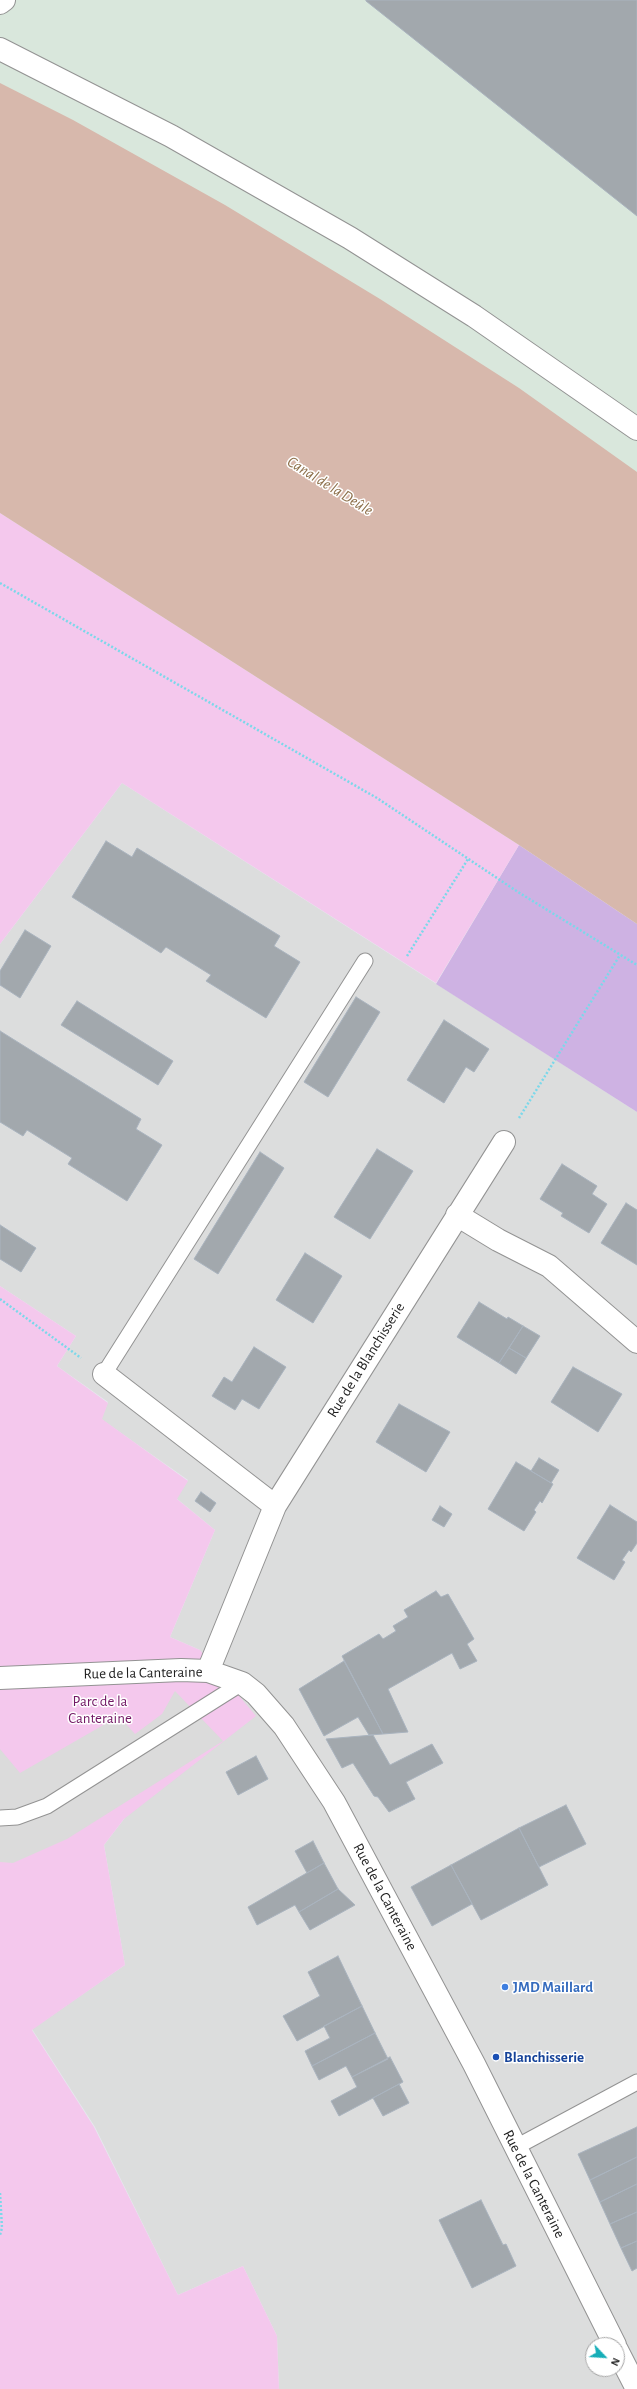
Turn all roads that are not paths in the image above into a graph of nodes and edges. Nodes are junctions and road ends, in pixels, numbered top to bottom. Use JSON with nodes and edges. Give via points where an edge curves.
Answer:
{"nodes":[{"id":1,"x":4,"y":0,"type":"edge"},
{"id":2,"x":0,"y":3,"type":"edge"},
{"id":3,"x":0,"y":49,"type":"edge"},
{"id":4,"x":637,"y":429,"type":"edge"},
{"id":5,"x":365,"y":962,"type":"dead end"},
{"id":6,"x":504,"y":1142,"type":"road end"},
{"id":7,"x":457,"y":1215,"type":"junction"},
{"id":8,"x":637,"y":1342,"type":"edge"},
{"id":9,"x":104,"y":1374,"type":"joint"},
{"id":10,"x":275,"y":1506,"type":"junction"},
{"id":11,"x":208,"y":1671,"type":"junction"},
{"id":12,"x":0,"y":1678,"type":"edge"},
{"id":13,"x":242,"y":1683,"type":"junction"},
{"id":14,"x":0,"y":1818,"type":"edge"},
{"id":15,"x":637,"y":2082,"type":"edge"},
{"id":16,"x":516,"y":2147,"type":"junction"},
{"id":17,"x":611,"y":2337,"type":"edge"},
{"id":18,"x":625,"y":2366,"type":"edge"},
{"id":19,"x":637,"y":2389,"type":"edge"}],
"edges":[{"from":1,"to":2,"type":"street"},
{"from":3,"to":4,"type":"street","via":[[170,136],[350,238],[474,316]]},
{"from":5,"to":9,"type":"lane"},
{"from":6,"to":7,"type":"street","name":"Rue de la Blanchisserie"},
{"from":7,"to":8,"type":"street","via":[[549,1266]]},
{"from":7,"to":10,"type":"street","name":"Rue de la Blanchisserie"},
{"from":9,"to":10,"type":"street"},
{"from":10,"to":11,"type":"street","name":"Rue de la Blanchisserie"},
{"from":11,"to":12,"type":"street","name":"Rue de la Canteraine"},
{"from":11,"to":13,"type":"street","name":"Rue de la Canteraine"},
{"from":13,"to":14,"type":"lane","via":[[47,1806],[17,1817]]},
{"from":13,"to":16,"type":"street","name":"Rue de la Canteraine","via":[[256,1694],[284,1726],[334,1802]]},
{"from":15,"to":16,"type":"lane"},
{"from":16,"to":17,"type":"street","name":"Rue de la Canteraine"},
{"from":18,"to":19,"type":"street"}]}
